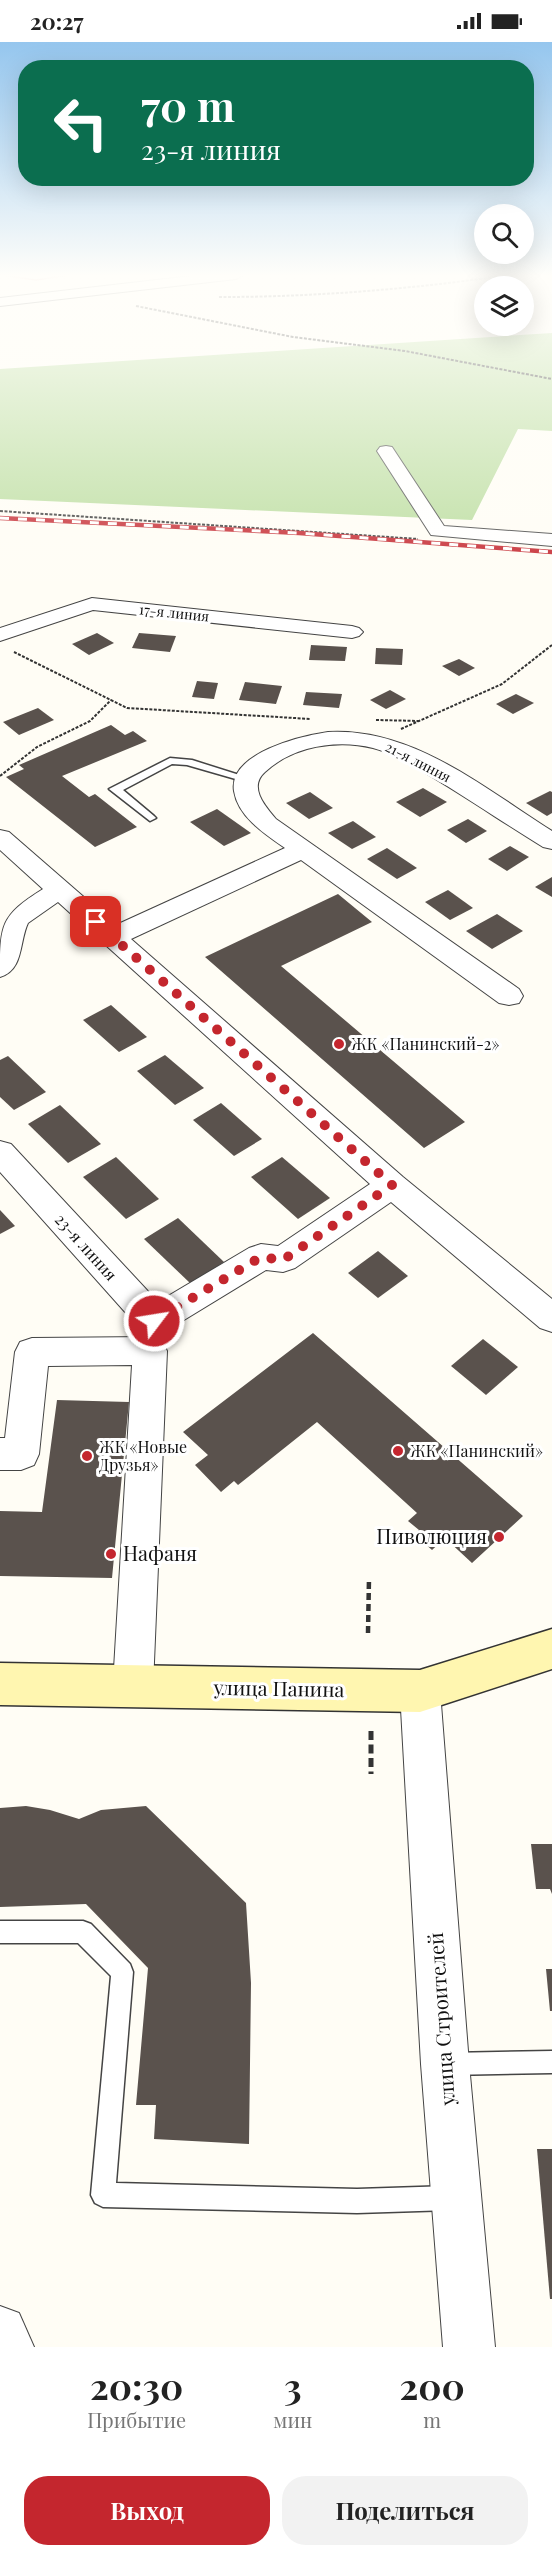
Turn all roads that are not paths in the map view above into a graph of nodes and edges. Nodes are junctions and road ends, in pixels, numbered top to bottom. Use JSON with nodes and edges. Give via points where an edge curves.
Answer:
{"nodes":[{"id":1,"x":386,"y":451,"type":"dead end"},
{"id":2,"x":552,"y":540,"type":"edge"},
{"id":3,"x":352,"y":632,"type":"dead end"},
{"id":4,"x":6,"y":643,"type":"edge"},
{"id":5,"x":246,"y":779,"type":"junction"},
{"id":6,"x":150,"y":818,"type":"dead end"},
{"id":7,"x":0,"y":837,"type":"edge"},
{"id":8,"x":552,"y":842,"type":"edge"},
{"id":9,"x":302,"y":850,"type":"junction"},
{"id":10,"x":61,"y":890,"type":"junction"},
{"id":11,"x":113,"y":937,"type":"junction"},
{"id":12,"x":0,"y":968,"type":"edge"},
{"id":13,"x":509,"y":996,"type":"dead end"},
{"id":14,"x":0,"y":1152,"type":"edge"},
{"id":15,"x":392,"y":1185,"type":"junction"},
{"id":16,"x":552,"y":1318,"type":"edge"},
{"id":17,"x":0,"y":1454,"type":"edge"},
{"id":18,"x":552,"y":1649,"type":"edge"},
{"id":19,"x":0,"y":1684,"type":"edge"},
{"id":20,"x":133,"y":1686,"type":"junction"},
{"id":21,"x":420,"y":1691,"type":"junction"},
{"id":22,"x":0,"y":1932,"type":"edge"},
{"id":23,"x":552,"y":2062,"type":"edge"},
{"id":24,"x":445,"y":2064,"type":"junction"},
{"id":25,"x":456,"y":2198,"type":"junction"},
{"id":26,"x":0,"y":2332,"type":"edge"},
{"id":27,"x":8,"y":2347,"type":"edge"},
{"id":28,"x":469,"y":2347,"type":"edge"}],
"edges":[{"from":1,"to":2,"type":"street","via":[[438,531]]},
{"from":3,"to":4,"type":"street","name":"17-я линия","via":[[92,604]]},
{"from":5,"to":6,"type":"lane","via":[[188,762],[170,761],[115,789]]},
{"from":5,"to":8,"type":"street","name":"21-я линия","via":[[255,767],[288,748],[375,730]]},
{"from":5,"to":9,"type":"street","via":[[244,792],[249,802],[267,824]]},
{"from":7,"to":10,"type":"street"},
{"from":9,"to":11,"type":"street"},
{"from":9,"to":13,"type":"street"},
{"from":10,"to":11,"type":"street"},
{"from":10,"to":12,"type":"street","via":[[21,913],[11,927]]},
{"from":11,"to":15,"type":"street"},
{"from":14,"to":15,"type":"street","name":"23-я линия","via":[[154,1321],[261,1257],[283,1260]]},
{"from":15,"to":16,"type":"street"},
{"from":17,"to":20,"type":"street","via":[[21,1454],[32,1352],[150,1351]]},
{"from":18,"to":21,"type":"street","name":"улица Панина"},
{"from":19,"to":20,"type":"street","name":"улица Панина"},
{"from":20,"to":21,"type":"street","name":"улица Панина"},
{"from":21,"to":24,"type":"street","name":"улица Строителей"},
{"from":22,"to":25,"type":"lane","via":[[82,1932],[122,1972],[103,2195],[357,2201]]},
{"from":23,"to":24,"type":"lane"},
{"from":24,"to":25,"type":"street","name":"улица Строителей"},
{"from":25,"to":28,"type":"street","name":"улица Строителей"},
{"from":26,"to":27,"type":"street"}]}
